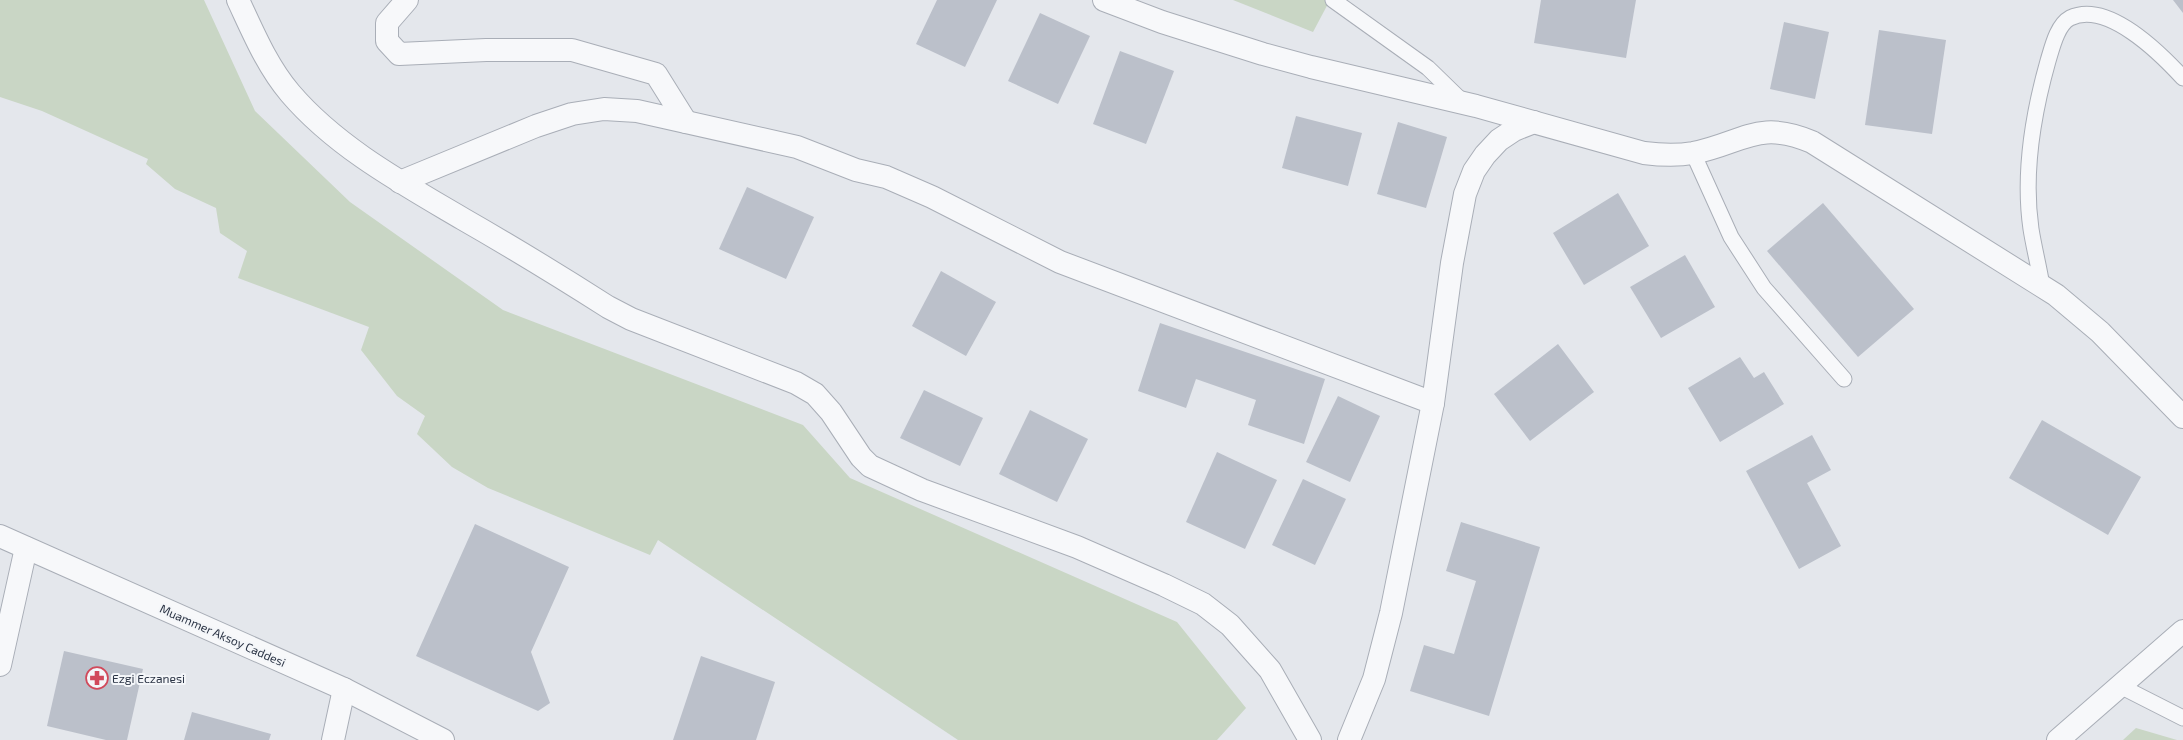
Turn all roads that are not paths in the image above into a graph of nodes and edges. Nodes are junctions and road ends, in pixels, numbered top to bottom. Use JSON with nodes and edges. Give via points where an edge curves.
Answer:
{"nodes":[{"id":1,"x":238,"y":0,"type":"edge"},
{"id":2,"x":407,"y":0,"type":"edge"},
{"id":3,"x":1104,"y":0,"type":"edge"},
{"id":4,"x":1333,"y":0,"type":"edge"},
{"id":5,"x":2183,"y":78,"type":"edge"},
{"id":6,"x":1464,"y":103,"type":"junction"},
{"id":7,"x":686,"y":122,"type":"junction"},
{"id":8,"x":1534,"y":122,"type":"junction"},
{"id":9,"x":1693,"y":153,"type":"junction"},
{"id":10,"x":400,"y":182,"type":"junction"},
{"id":11,"x":2042,"y":286,"type":"junction"},
{"id":12,"x":1844,"y":379,"type":"dead end"},
{"id":13,"x":1433,"y":402,"type":"junction"},
{"id":14,"x":2183,"y":417,"type":"edge"},
{"id":15,"x":0,"y":536,"type":"edge"},
{"id":16,"x":26,"y":548,"type":"junction"},
{"id":17,"x":2183,"y":631,"type":"edge"},
{"id":18,"x":0,"y":665,"type":"edge"},
{"id":19,"x":2120,"y":686,"type":"junction"},
{"id":20,"x":344,"y":689,"type":"junction"},
{"id":21,"x":2183,"y":718,"type":"edge"},
{"id":22,"x":332,"y":740,"type":"edge"},
{"id":23,"x":443,"y":740,"type":"edge"},
{"id":24,"x":1310,"y":740,"type":"edge"},
{"id":25,"x":1349,"y":740,"type":"edge"},
{"id":26,"x":2058,"y":740,"type":"edge"}],
"edges":[{"from":1,"to":10,"type":"street","via":[[271,66],[289,92],[332,134]]},
{"from":2,"to":7,"type":"street","via":[[386,23],[387,41],[399,54],[572,50],[656,74]]},
{"from":3,"to":6,"type":"street","via":[[1162,22],[1270,56]]},
{"from":4,"to":6,"type":"lane","via":[[1428,68]]},
{"from":5,"to":11,"type":"lane","via":[[2135,32],[2116,21],[2094,14],[2079,14],[2068,19],[2062,27],[2053,46],[2043,80],[2033,130],[2029,180],[2031,229]]},
{"from":6,"to":8,"type":"street"},
{"from":7,"to":10,"type":"street","via":[[637,111],[604,109],[572,114],[536,126]]},
{"from":7,"to":13,"type":"street","via":[[797,147],[856,170],[886,177],[932,197],[1060,262]]},
{"from":8,"to":9,"type":"street","via":[[1644,153],[1667,156]]},
{"from":8,"to":13,"type":"street","via":[[1514,130],[1499,140],[1474,171],[1465,194],[1452,263]]},
{"from":9,"to":11,"type":"street","via":[[1758,132],[1777,131],[1793,134],[1812,142]]},
{"from":9,"to":12,"type":"lane","via":[[1731,237],[1764,288]]},
{"from":10,"to":24,"type":"street","via":[[631,319],[796,382],[815,394],[831,412],[861,457],[870,466],[922,490],[1099,556],[1203,604],[1230,625],[1270,670]]},
{"from":11,"to":14,"type":"street","via":[[2100,332]]},
{"from":13,"to":25,"type":"street","via":[[1391,613],[1374,679]]},
{"from":15,"to":16,"type":"street","name":"Muammer Aksoy Caddesi"},
{"from":16,"to":18,"type":"street"},
{"from":16,"to":20,"type":"street","name":"Muammer Aksoy Caddesi"},
{"from":17,"to":19,"type":"street"},
{"from":19,"to":21,"type":"lane"},
{"from":19,"to":26,"type":"street"},
{"from":20,"to":22,"type":"street"},
{"from":20,"to":23,"type":"street","name":"Muammer Aksoy Caddesi"}]}
